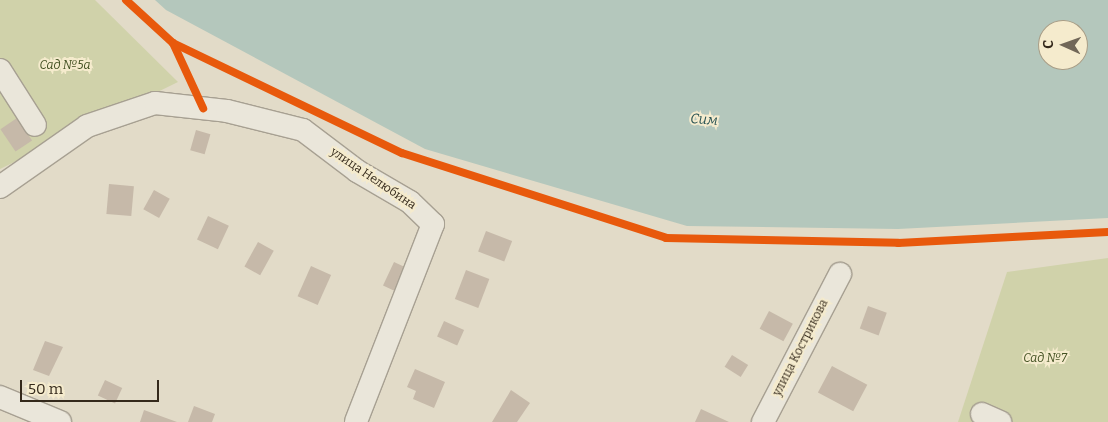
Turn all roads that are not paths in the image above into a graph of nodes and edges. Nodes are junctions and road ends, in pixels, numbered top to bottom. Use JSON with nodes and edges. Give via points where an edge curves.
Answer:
{"nodes":[{"id":1,"x":0,"y":70,"type":"edge"},
{"id":2,"x":35,"y":125,"type":"dead end"},
{"id":3,"x":0,"y":187,"type":"edge"},
{"id":4,"x":840,"y":274,"type":"dead end"},
{"id":5,"x":0,"y":397,"type":"edge"},
{"id":6,"x":60,"y":422,"type":"edge"},
{"id":7,"x":356,"y":422,"type":"edge"},
{"id":8,"x":763,"y":422,"type":"edge"}],
"edges":[{"from":1,"to":2,"type":"street"},
{"from":3,"to":7,"type":"street","name":"улица Нелюбина","via":[[86,126],[155,102],[227,111],[303,130],[357,171],[410,202],[433,224]]},
{"from":4,"to":8,"type":"street","name":"улица Кострикова"},
{"from":5,"to":6,"type":"street"}]}
